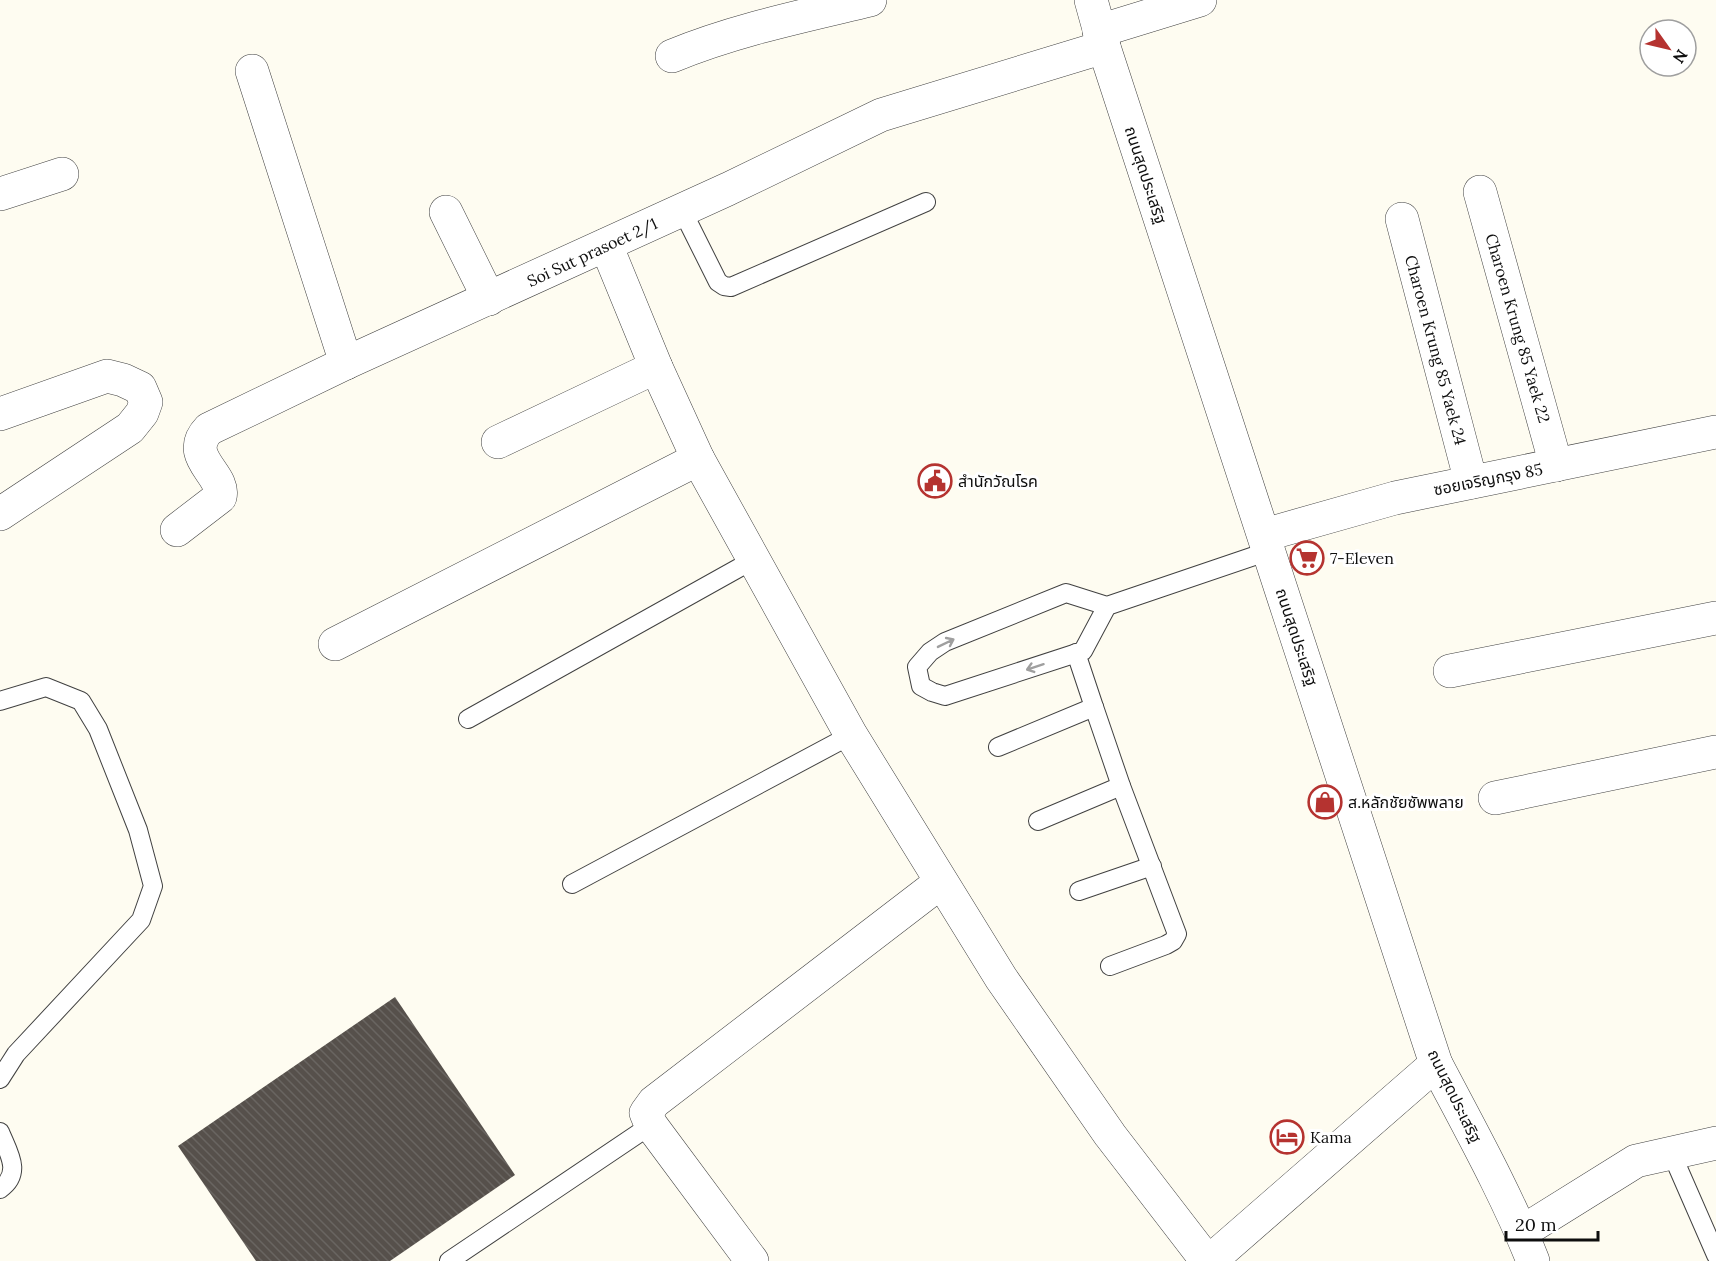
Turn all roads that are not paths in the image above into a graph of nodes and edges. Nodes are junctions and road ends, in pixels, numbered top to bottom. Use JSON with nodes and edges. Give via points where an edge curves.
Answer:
{"nodes":[{"id":1,"x":870,"y":0,"type":"edge"},
{"id":2,"x":1200,"y":0,"type":"edge"},
{"id":3,"x":1098,"y":26,"type":"edge"},
{"id":4,"x":672,"y":56,"type":"dead end"},
{"id":5,"x":252,"y":71,"type":"dead end"},
{"id":6,"x":62,"y":174,"type":"dead end"},
{"id":7,"x":1480,"y":192,"type":"dead end"},
{"id":8,"x":0,"y":194,"type":"edge"},
{"id":9,"x":926,"y":202,"type":"dead end"},
{"id":10,"x":682,"y":210,"type":"junction"},
{"id":11,"x":446,"y":212,"type":"dead end"},
{"id":12,"x":1402,"y":219,"type":"dead end"},
{"id":13,"x":606,"y":245,"type":"junction"},
{"id":14,"x":489,"y":298,"type":"junction"},
{"id":15,"x":346,"y":363,"type":"junction"},
{"id":16,"x":656,"y":367,"type":"junction"},
{"id":17,"x":0,"y":414,"type":"edge"},
{"id":18,"x":1716,"y":432,"type":"edge"},
{"id":19,"x":498,"y":442,"type":"dead end"},
{"id":20,"x":698,"y":459,"type":"junction"},
{"id":21,"x":1556,"y":465,"type":"junction"},
{"id":22,"x":1471,"y":482,"type":"junction"},
{"id":23,"x":0,"y":514,"type":"edge"},
{"id":24,"x":177,"y":530,"type":"dead end"},
{"id":25,"x":1266,"y":543,"type":"junction"},
{"id":26,"x":753,"y":560,"type":"junction"},
{"id":27,"x":1107,"y":606,"type":"junction"},
{"id":28,"x":1716,"y":618,"type":"edge"},
{"id":29,"x":335,"y":644,"type":"dead end"},
{"id":30,"x":1076,"y":653,"type":"junction"},
{"id":31,"x":1449,"y":671,"type":"dead end"},
{"id":32,"x":0,"y":701,"type":"edge"},
{"id":33,"x":1094,"y":707,"type":"junction"},
{"id":34,"x":468,"y":719,"type":"dead end"},
{"id":35,"x":851,"y":735,"type":"junction"},
{"id":36,"x":998,"y":747,"type":"dead end"},
{"id":37,"x":1716,"y":752,"type":"edge"},
{"id":38,"x":1121,"y":786,"type":"junction"},
{"id":39,"x":1495,"y":798,"type":"dead end"},
{"id":40,"x":1038,"y":821,"type":"dead end"},
{"id":41,"x":1152,"y":866,"type":"junction"},
{"id":42,"x":941,"y":882,"type":"junction"},
{"id":43,"x":572,"y":884,"type":"dead end"},
{"id":44,"x":1079,"y":891,"type":"dead end"},
{"id":45,"x":1110,"y":966,"type":"dead end"},
{"id":46,"x":1436,"y":1064,"type":"junction"},
{"id":47,"x":0,"y":1079,"type":"edge"},
{"id":48,"x":651,"y":1125,"type":"junction"},
{"id":49,"x":0,"y":1132,"type":"edge"},
{"id":50,"x":1716,"y":1143,"type":"edge"},
{"id":51,"x":1671,"y":1152,"type":"junction"},
{"id":52,"x":0,"y":1189,"type":"edge"},
{"id":53,"x":1527,"y":1247,"type":"edge"},
{"id":54,"x":1716,"y":1255,"type":"edge"},
{"id":55,"x":449,"y":1261,"type":"edge"},
{"id":56,"x":752,"y":1261,"type":"edge"},
{"id":57,"x":1208,"y":1261,"type":"edge"}],
"edges":[{"from":1,"to":4,"type":"street","via":[[759,27]]},
{"from":2,"to":3,"type":"street","name":"Soi Sut prasoet 2/1"},
{"from":3,"to":10,"type":"street","name":"Soi Sut prasoet 2/1","via":[[881,116]]},
{"from":3,"to":25,"type":"street","name":"ถนนสุดประเสริฐ"},
{"from":5,"to":15,"type":"street"},
{"from":6,"to":8,"type":"street"},
{"from":7,"to":21,"type":"street","name":"Charoen Krung 85 Yaek 22"},
{"from":9,"to":10,"type":"lane","via":[[731,287],[718,282]]},
{"from":10,"to":13,"type":"street","name":"Soi Sut prasoet 2/1"},
{"from":11,"to":14,"type":"street"},
{"from":12,"to":22,"type":"street","name":"Charoen Krung 85 Yaek 24"},
{"from":13,"to":14,"type":"street","name":"Soi Sut prasoet 2/1"},
{"from":13,"to":16,"type":"street"},
{"from":14,"to":15,"type":"street","name":"Soi Sut prasoet 2/1"},
{"from":15,"to":24,"type":"street","name":"Soi Sut prasoet 2/1","via":[[209,429],[200,448],[220,485],[220,497]]},
{"from":16,"to":19,"type":"street"},
{"from":16,"to":20,"type":"street"},
{"from":17,"to":23,"type":"street","via":[[107,376],[140,388],[146,402],[130,428]]},
{"from":18,"to":21,"type":"street","name":"ซอยเจริญกรุง 85"},
{"from":20,"to":26,"type":"street"},
{"from":20,"to":29,"type":"street"},
{"from":21,"to":22,"type":"street","name":"ซอยเจริญกรุง 85"},
{"from":22,"to":25,"type":"street","name":"ซอยเจริญกรุง 85","via":[[1395,498]]},
{"from":25,"to":27,"type":"lane"},
{"from":25,"to":46,"type":"street","name":"ถนนสุดประเสริฐ"},
{"from":26,"to":34,"type":"lane"},
{"from":26,"to":35,"type":"street"},
{"from":27,"to":30,"type":"lane","via":[[1083,651]]},
{"from":30,"to":27,"type":"lane","one_way":true,"via":[[945,696],[921,686],[917,667],[945,642],[1066,593]]},
{"from":28,"to":31,"type":"street"},
{"from":30,"to":33,"type":"lane"},
{"from":32,"to":47,"type":"lane","via":[[46,687],[81,701],[98,729],[134,820],[153,886],[141,920],[16,1054]]},
{"from":33,"to":36,"type":"lane"},
{"from":33,"to":38,"type":"lane"},
{"from":35,"to":42,"type":"street"},
{"from":35,"to":43,"type":"lane"},
{"from":37,"to":39,"type":"street"},
{"from":38,"to":40,"type":"lane"},
{"from":38,"to":41,"type":"lane"},
{"from":41,"to":44,"type":"lane"},
{"from":41,"to":45,"type":"lane","via":[[1177,934],[1166,945]]},
{"from":42,"to":48,"type":"street","via":[[654,1102],[646,1113]]},
{"from":42,"to":57,"type":"street","via":[[1001,978],[1110,1135]]},
{"from":46,"to":53,"type":"street","name":"ถนนสุดประเสริฐ"},
{"from":46,"to":57,"type":"street"},
{"from":48,"to":55,"type":"lane"},
{"from":48,"to":56,"type":"street"},
{"from":49,"to":52,"type":"lane","via":[[14,1166],[8,1183]]},
{"from":50,"to":51,"type":"street"},
{"from":51,"to":53,"type":"street","via":[[1636,1161]]},
{"from":51,"to":54,"type":"lane"}]}
